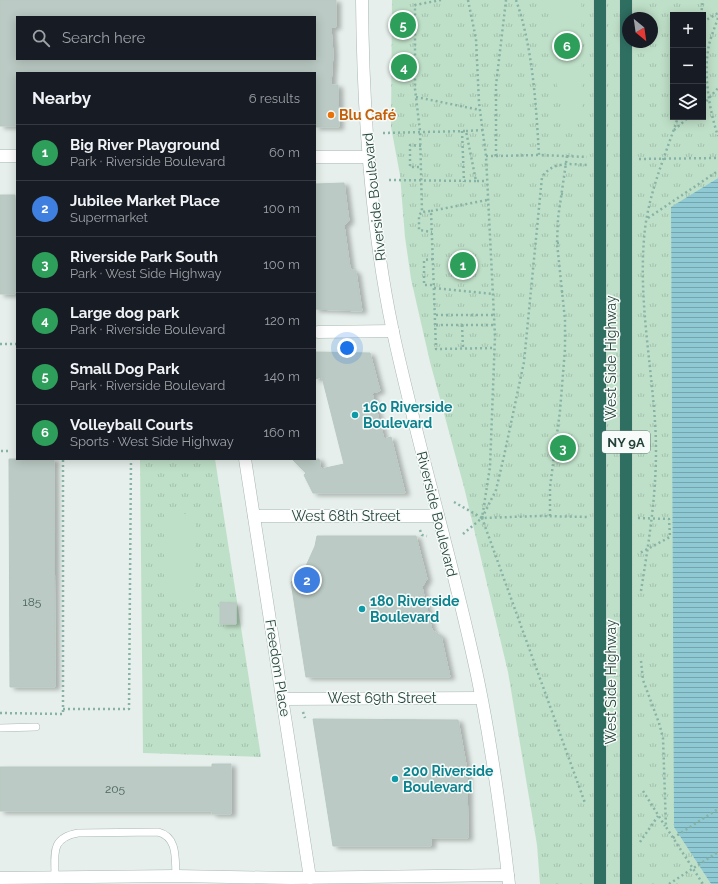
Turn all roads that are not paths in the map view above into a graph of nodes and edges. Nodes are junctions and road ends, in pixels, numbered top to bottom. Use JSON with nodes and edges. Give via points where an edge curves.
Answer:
{"nodes":[{"id":1,"x":362,"y":0,"type":"edge"},
{"id":2,"x":600,"y":0,"type":"edge"},
{"id":3,"x":626,"y":0,"type":"edge"},
{"id":4,"x":0,"y":156,"type":"edge"},
{"id":5,"x":16,"y":156,"type":"edge"},
{"id":6,"x":316,"y":157,"type":"edge"},
{"id":7,"x":367,"y":157,"type":"junction"},
{"id":8,"x":318,"y":332,"type":"dead end"},
{"id":9,"x":393,"y":332,"type":"junction"},
{"id":10,"x":245,"y":460,"type":"edge"},
{"id":11,"x":254,"y":516,"type":"junction"},
{"id":12,"x":438,"y":516,"type":"junction"},
{"id":13,"x":481,"y":698,"type":"junction"},
{"id":14,"x":283,"y":699,"type":"junction"},
{"id":15,"x":36,"y":727,"type":"dead end"},
{"id":16,"x":0,"y":728,"type":"edge"},
{"id":17,"x":176,"y":876,"type":"junction"},
{"id":18,"x":55,"y":877,"type":"junction"},
{"id":19,"x":0,"y":878,"type":"edge"},
{"id":20,"x":310,"y":878,"type":"junction"},
{"id":21,"x":508,"y":880,"type":"edge"},
{"id":22,"x":600,"y":884,"type":"edge"},
{"id":23,"x":626,"y":884,"type":"edge"}],
"edges":[{"from":1,"to":7,"type":"street","name":"Riverside Boulevard"},
{"from":2,"to":22,"type":"highway","name":"West Side Highway","number":"NY 9A","bridge":true},
{"from":3,"to":23,"type":"highway","name":"West Side Highway","number":"NY 9A","bridge":true},
{"from":4,"to":5,"type":"street"},
{"from":6,"to":7,"type":"street"},
{"from":7,"to":9,"type":"street","name":"Riverside Boulevard"},
{"from":8,"to":9,"type":"street"},
{"from":9,"to":12,"type":"street","name":"Riverside Boulevard"},
{"from":10,"to":11,"type":"street","name":"Freedom Place"},
{"from":11,"to":12,"type":"street","name":"West 68th Street"},
{"from":11,"to":14,"type":"street","name":"Freedom Place"},
{"from":12,"to":13,"type":"street","name":"Riverside Boulevard"},
{"from":13,"to":14,"type":"street","name":"West 69th Street"},
{"from":13,"to":21,"type":"street","name":"Riverside Boulevard"},
{"from":14,"to":20,"type":"street","name":"Freedom Place"},
{"from":15,"to":16,"type":"lane"},
{"from":17,"to":18,"type":"street"},
{"from":17,"to":18,"type":"lane","via":[[173,845],[169,837],[158,832],[68,834],[55,848]]},
{"from":17,"to":20,"type":"street"},
{"from":18,"to":19,"type":"street"},
{"from":20,"to":21,"type":"street","via":[[487,876]]}]}
